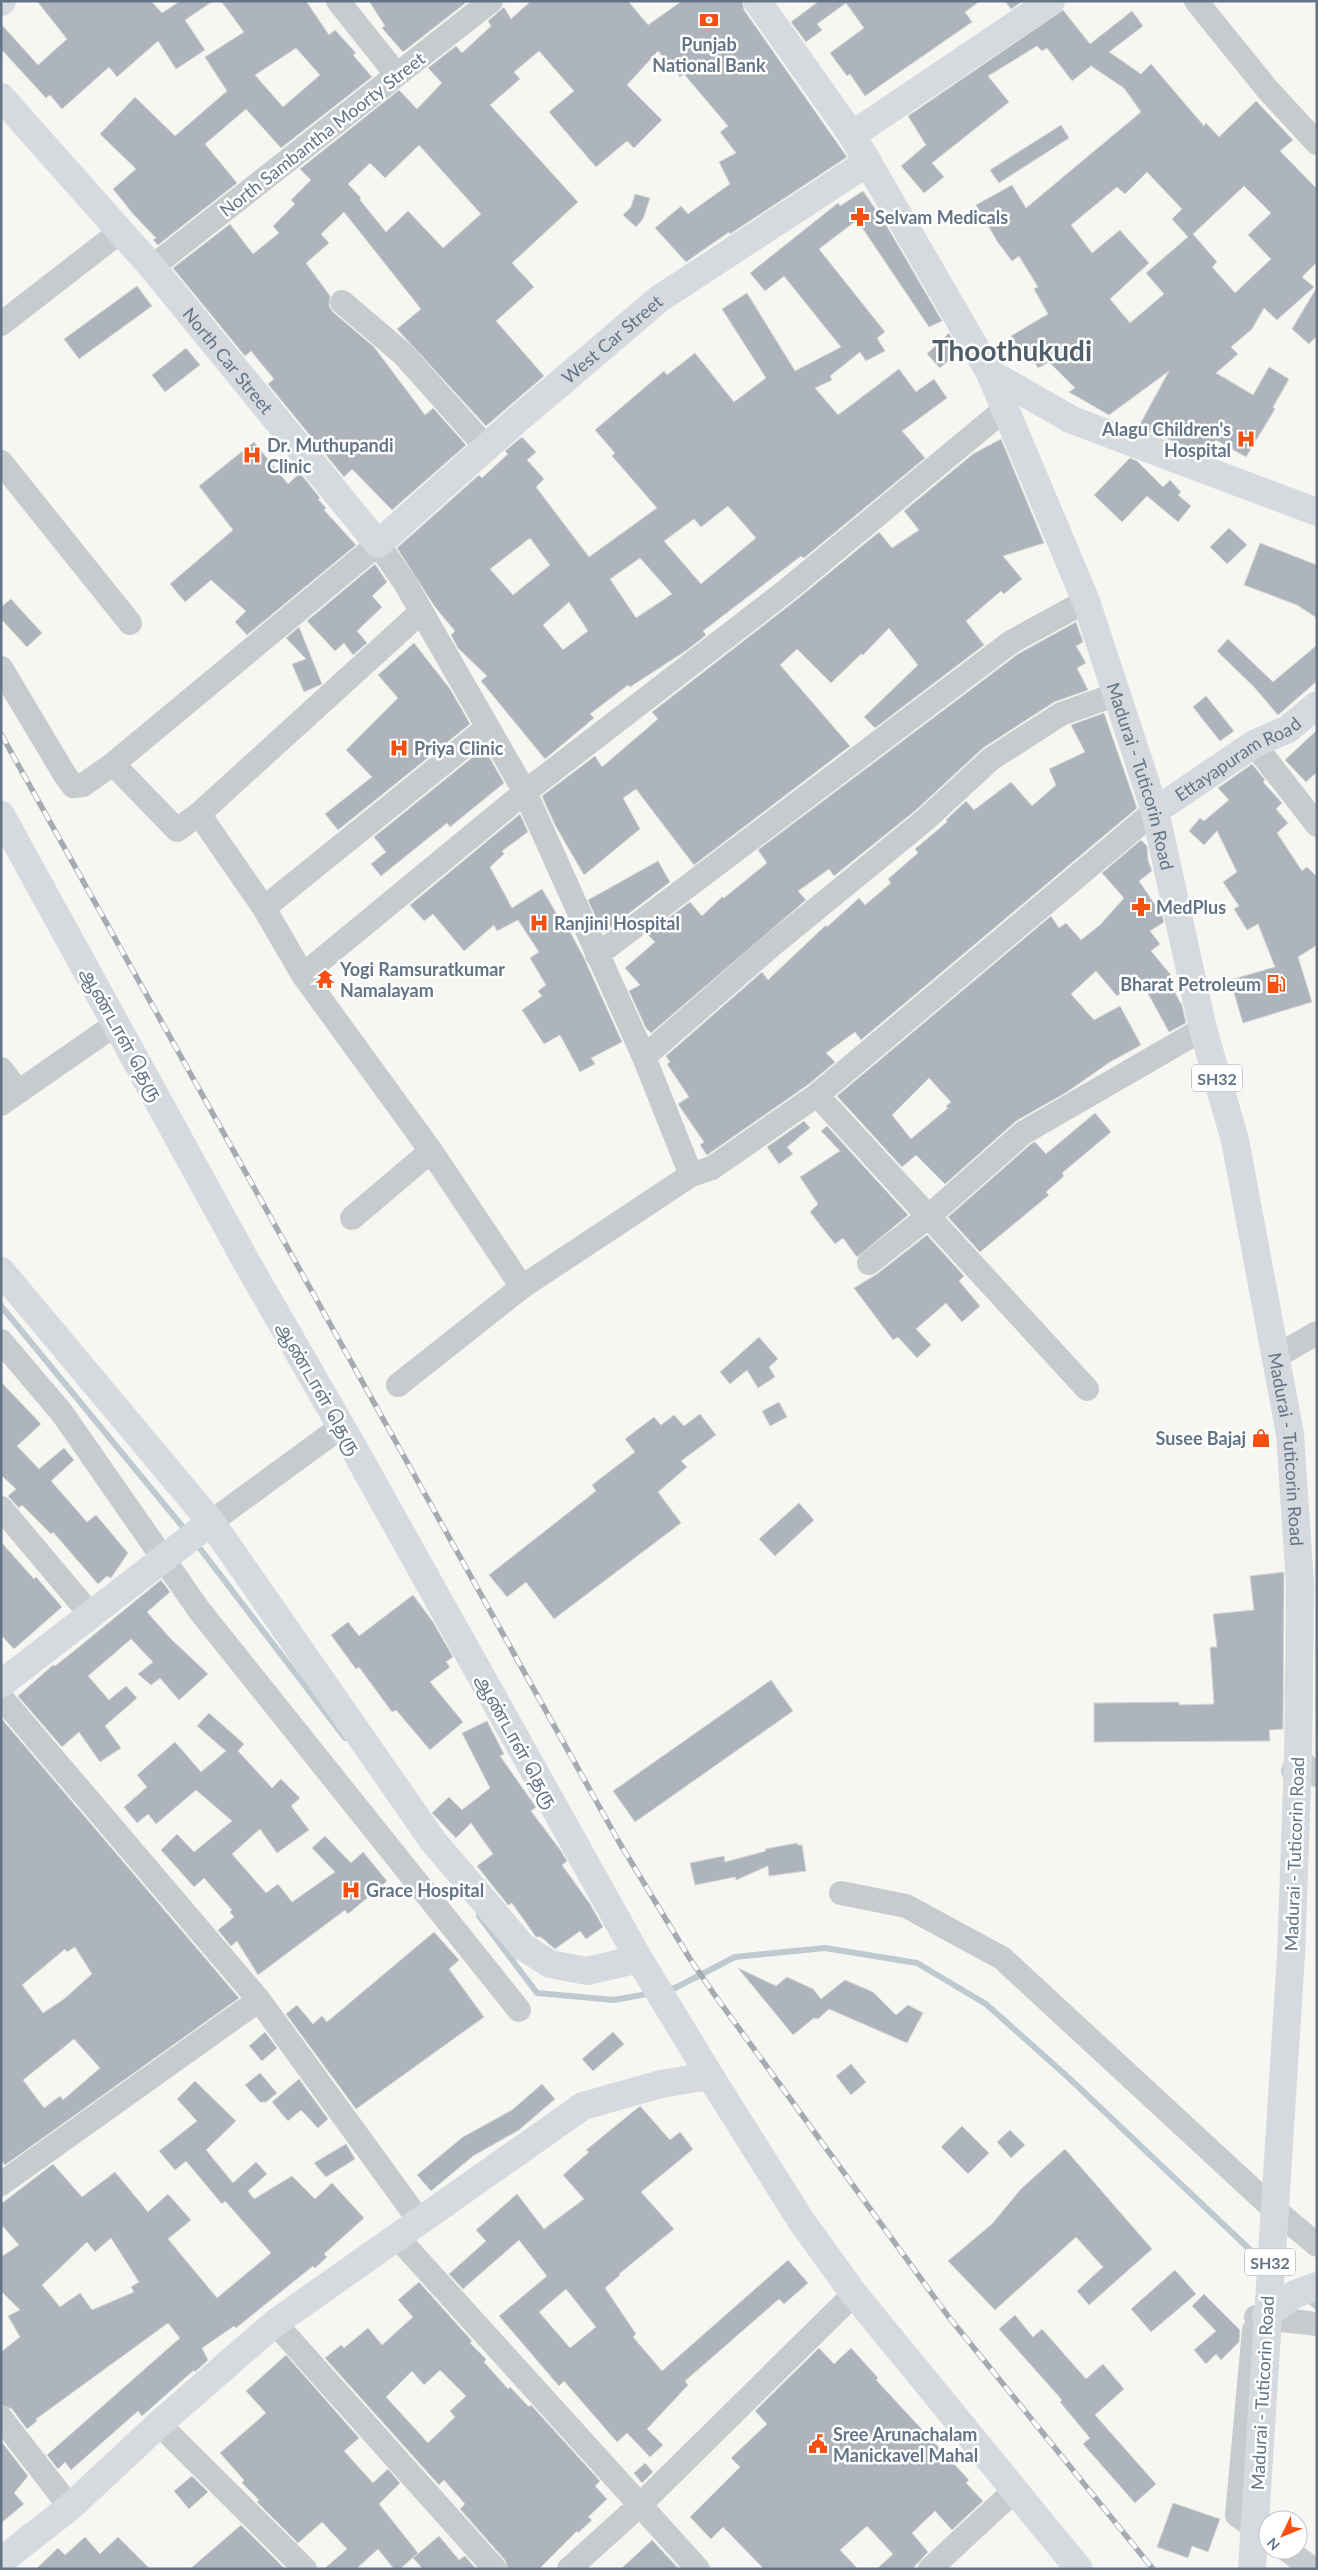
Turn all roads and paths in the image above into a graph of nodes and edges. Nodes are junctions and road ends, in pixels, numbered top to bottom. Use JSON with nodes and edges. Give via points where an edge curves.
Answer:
{"nodes":[{"id":1,"x":338,"y":1,"type":"edge"},
{"id":2,"x":491,"y":1,"type":"edge"},
{"id":3,"x":757,"y":1,"type":"edge"},
{"id":4,"x":1051,"y":1,"type":"edge"},
{"id":5,"x":1196,"y":1,"type":"edge"},
{"id":6,"x":397,"y":75,"type":"junction"},
{"id":7,"x":1,"y":97,"type":"edge"},
{"id":8,"x":852,"y":135,"type":"junction"},
{"id":9,"x":1317,"y":143,"type":"edge"},
{"id":10,"x":868,"y":162,"type":"junction"},
{"id":11,"x":121,"y":231,"type":"junction"},
{"id":12,"x":152,"y":267,"type":"junction"},
{"id":13,"x":342,"y":302,"type":"dead end"},
{"id":14,"x":1,"y":324,"type":"edge"},
{"id":15,"x":990,"y":373,"type":"junction"},
{"id":16,"x":1005,"y":409,"type":"junction"},
{"id":17,"x":486,"y":447,"type":"junction"},
{"id":18,"x":1,"y":462,"type":"edge"},
{"id":19,"x":1317,"y":512,"type":"edge"},
{"id":20,"x":378,"y":544,"type":"junction"},
{"id":21,"x":1086,"y":601,"type":"junction"},
{"id":22,"x":421,"y":612,"type":"junction"},
{"id":23,"x":130,"y":623,"type":"dead end"},
{"id":24,"x":1,"y":668,"type":"edge"},
{"id":25,"x":1117,"y":694,"type":"junction"},
{"id":26,"x":1317,"y":705,"type":"edge"},
{"id":27,"x":488,"y":727,"type":"junction"},
{"id":28,"x":1254,"y":744,"type":"junction"},
{"id":29,"x":113,"y":764,"type":"junction"},
{"id":30,"x":525,"y":792,"type":"junction"},
{"id":31,"x":1155,"y":811,"type":"junction"},
{"id":32,"x":199,"y":814,"type":"junction"},
{"id":33,"x":1,"y":815,"type":"edge"},
{"id":34,"x":1317,"y":825,"type":"edge"},
{"id":35,"x":264,"y":908,"type":"junction"},
{"id":36,"x":597,"y":955,"type":"junction"},
{"id":37,"x":303,"y":975,"type":"junction"},
{"id":38,"x":116,"y":1024,"type":"junction"},
{"id":39,"x":1203,"y":1029,"type":"junction"},
{"id":40,"x":644,"y":1058,"type":"junction"},
{"id":41,"x":1,"y":1069,"type":"edge"},
{"id":42,"x":817,"y":1095,"type":"junction"},
{"id":43,"x":10,"y":1098,"type":"edge"},
{"id":44,"x":431,"y":1151,"type":"junction"},
{"id":45,"x":691,"y":1174,"type":"junction"},
{"id":46,"x":928,"y":1216,"type":"junction"},
{"id":47,"x":352,"y":1218,"type":"dead end"},
{"id":48,"x":869,"y":1263,"type":"dead end"},
{"id":49,"x":1,"y":1271,"type":"edge"},
{"id":50,"x":522,"y":1287,"type":"junction"},
{"id":51,"x":1317,"y":1333,"type":"edge"},
{"id":52,"x":1,"y":1342,"type":"edge"},
{"id":53,"x":1276,"y":1357,"type":"junction"},
{"id":54,"x":398,"y":1385,"type":"dead end"},
{"id":55,"x":1087,"y":1389,"type":"dead end"},
{"id":56,"x":341,"y":1427,"type":"junction"},
{"id":57,"x":1,"y":1508,"type":"edge"},
{"id":58,"x":206,"y":1525,"type":"junction"},
{"id":59,"x":172,"y":1552,"type":"junction"},
{"id":60,"x":91,"y":1615,"type":"junction"},
{"id":61,"x":1,"y":1684,"type":"edge"},
{"id":62,"x":1,"y":1697,"type":"edge"},
{"id":63,"x":1307,"y":1767,"type":"edge"},
{"id":64,"x":840,"y":1893,"type":"dead end"},
{"id":65,"x":646,"y":1970,"type":"junction"},
{"id":66,"x":259,"y":2000,"type":"junction"},
{"id":67,"x":519,"y":2010,"type":"dead end"},
{"id":68,"x":710,"y":2076,"type":"junction"},
{"id":69,"x":1,"y":2184,"type":"edge"},
{"id":70,"x":1267,"y":2203,"type":"junction"},
{"id":71,"x":419,"y":2220,"type":"junction"},
{"id":72,"x":397,"y":2237,"type":"junction"},
{"id":73,"x":1317,"y":2245,"type":"edge"},
{"id":74,"x":1317,"y":2286,"type":"edge"},
{"id":75,"x":854,"y":2294,"type":"junction"},
{"id":76,"x":1261,"y":2316,"type":"junction"},
{"id":77,"x":275,"y":2323,"type":"junction"},
{"id":78,"x":1317,"y":2324,"type":"edge"},
{"id":79,"x":1,"y":2418,"type":"edge"},
{"id":80,"x":159,"y":2424,"type":"junction"},
{"id":81,"x":1014,"y":2491,"type":"junction"},
{"id":82,"x":641,"y":2504,"type":"junction"},
{"id":83,"x":70,"y":2507,"type":"junction"},
{"id":84,"x":1258,"y":2530,"type":"edge"},
{"id":85,"x":1300,"y":2560,"type":"edge"},
{"id":86,"x":1,"y":2561,"type":"edge"},
{"id":87,"x":305,"y":2569,"type":"edge"},
{"id":88,"x":495,"y":2569,"type":"edge"},
{"id":89,"x":569,"y":2569,"type":"edge"},
{"id":90,"x":698,"y":2569,"type":"edge"},
{"id":91,"x":930,"y":2569,"type":"edge"},
{"id":92,"x":1079,"y":2569,"type":"edge"},
{"id":93,"x":1252,"y":2569,"type":"edge"},
{"id":94,"x":1313,"y":2569,"type":"edge"}],
"edges":[{"from":1,"to":6,"type":"street"},
{"from":2,"to":6,"type":"street","name":"North Sambantha Moorty Street"},
{"from":3,"to":8,"type":"street","name":"Madurai - Tuticorin Road"},
{"from":4,"to":8,"type":"street"},
{"from":5,"to":9,"type":"street","via":[[1267,89]]},
{"from":6,"to":12,"type":"street","name":"North Sambantha Moorty Street"},
{"from":7,"to":11,"type":"street","name":"North Car Street"},
{"from":8,"to":10,"type":"street","name":"Madurai - Tuticorin Road"},
{"from":10,"to":15,"type":"street","name":"Madurai - Tuticorin Road"},
{"from":10,"to":17,"type":"street","name":"West Car Street","via":[[659,299]]},
{"from":11,"to":12,"type":"street","name":"North Car Street"},
{"from":11,"to":14,"type":"street"},
{"from":12,"to":20,"type":"street","name":"North Car Street"},
{"from":13,"to":17,"type":"street","via":[[402,354]]},
{"from":15,"to":16,"type":"street","name":"Madurai - Tuticorin Road","number":"SH32"},
{"from":15,"to":19,"type":"street","via":[[1072,420]]},
{"from":16,"to":21,"type":"street","name":"Madurai - Tuticorin Road","number":"SH32"},
{"from":16,"to":30,"type":"street","via":[[788,590]]},
{"from":17,"to":20,"type":"street","name":"West Car Street"},
{"from":18,"to":23,"type":"street"},
{"from":20,"to":22,"type":"street","name":"North Car Street"},
{"from":20,"to":29,"type":"street"},
{"from":21,"to":25,"type":"street","name":"Madurai - Tuticorin Road","number":"SH32"},
{"from":21,"to":36,"type":"street","via":[[1011,642]]},
{"from":22,"to":27,"type":"street","name":"North Car Street"},
{"from":22,"to":32,"type":"street"},
{"from":24,"to":29,"type":"street","via":[[73,786],[83,785]]},
{"from":25,"to":31,"type":"street","name":"Madurai - Tuticorin Road","number":"SH32"},
{"from":25,"to":40,"type":"street","via":[[1061,714],[991,759],[925,820],[771,946]]},
{"from":26,"to":28,"type":"street","name":"Ettayapuram Road","via":[[1288,729]]},
{"from":27,"to":30,"type":"street","name":"North Car Street"},
{"from":27,"to":35,"type":"street"},
{"from":28,"to":31,"type":"street","name":"Ettayapuram Road"},
{"from":28,"to":34,"type":"street"},
{"from":29,"to":32,"type":"street","via":[[177,830]]},
{"from":30,"to":36,"type":"street","name":"North Car Street"},
{"from":30,"to":37,"type":"street"},
{"from":31,"to":39,"type":"street","name":"Madurai - Tuticorin Road","number":"SH32"},
{"from":31,"to":42,"type":"street"},
{"from":32,"to":35,"type":"street"},
{"from":33,"to":38,"type":"street","name":"ஆண்டாள் தெரு"},
{"from":35,"to":37,"type":"street"},
{"from":36,"to":40,"type":"street","name":"North Car Street"},
{"from":37,"to":44,"type":"street"},
{"from":38,"to":43,"type":"street"},
{"from":38,"to":56,"type":"street","name":"ஆண்டாள் தெரு"},
{"from":39,"to":46,"type":"street","via":[[1023,1133]]},
{"from":39,"to":53,"type":"street","name":"Madurai - Tuticorin Road","number":"SH32","via":[[1235,1140]]},
{"from":40,"to":45,"type":"street","name":"North Car Street"},
{"from":41,"to":43,"type":"street"},
{"from":42,"to":45,"type":"street","via":[[712,1168]]},
{"from":42,"to":46,"type":"street"},
{"from":44,"to":47,"type":"street"},
{"from":44,"to":50,"type":"street"},
{"from":45,"to":50,"type":"street"},
{"from":46,"to":48,"type":"street"},
{"from":46,"to":55,"type":"street"},
{"from":49,"to":58,"type":"street"},
{"from":50,"to":54,"type":"street"},
{"from":51,"to":53,"type":"street"},
{"from":52,"to":59,"type":"street"},
{"from":53,"to":63,"type":"street","name":"Madurai - Tuticorin Road","number":"SH32","via":[[1290,1434]]},
{"from":56,"to":58,"type":"street"},
{"from":56,"to":65,"type":"street","name":"ஆண்டாள் தெரு"},
{"from":57,"to":60,"type":"street"},
{"from":58,"to":59,"type":"street"},
{"from":58,"to":65,"type":"street","via":[[433,1841],[523,1947],[550,1964],[587,1971]]},
{"from":59,"to":60,"type":"street"},
{"from":59,"to":67,"type":"street","via":[[199,1610]]},
{"from":60,"to":61,"type":"street"},
{"from":62,"to":66,"type":"street"},
{"from":63,"to":70,"type":"street","via":[[1288,1785]]},
{"from":63,"to":76,"type":"street","name":"Madurai - Tuticorin Road","number":"SH32"},
{"from":64,"to":70,"type":"street","via":[[906,1906],[1002,1958]]},
{"from":65,"to":68,"type":"street","name":"ஆண்டாள் தெரு"},
{"from":66,"to":69,"type":"street"},
{"from":66,"to":71,"type":"street"},
{"from":68,"to":71,"type":"street","via":[[661,2084],[583,2106]]},
{"from":68,"to":75,"type":"street","name":"ஆண்டாள் தெரு","via":[[802,2222]]},
{"from":70,"to":73,"type":"street"},
{"from":70,"to":76,"type":"street","via":[[1260,2276]]},
{"from":71,"to":72,"type":"street"},
{"from":72,"to":77,"type":"street"},
{"from":72,"to":82,"type":"street"},
{"from":74,"to":76,"type":"street","via":[[1295,2294]]},
{"from":75,"to":81,"type":"street","name":"ஆண்டாள் தெரு"},
{"from":75,"to":82,"type":"street"},
{"from":76,"to":78,"type":"street"},
{"from":76,"to":84,"type":"street","via":[[1237,2515]]},
{"from":76,"to":93,"type":"street","name":"Madurai - Tuticorin Road","number":"SH32"},
{"from":77,"to":80,"type":"street"},
{"from":77,"to":88,"type":"street"},
{"from":79,"to":83,"type":"street"},
{"from":80,"to":83,"type":"street"},
{"from":80,"to":87,"type":"street"},
{"from":81,"to":91,"type":"street"},
{"from":81,"to":92,"type":"street","name":"ஆண்டாள் தெரு"},
{"from":82,"to":89,"type":"street"},
{"from":82,"to":90,"type":"street"},
{"from":83,"to":86,"type":"street"},
{"from":85,"to":94,"type":"street"}]}
